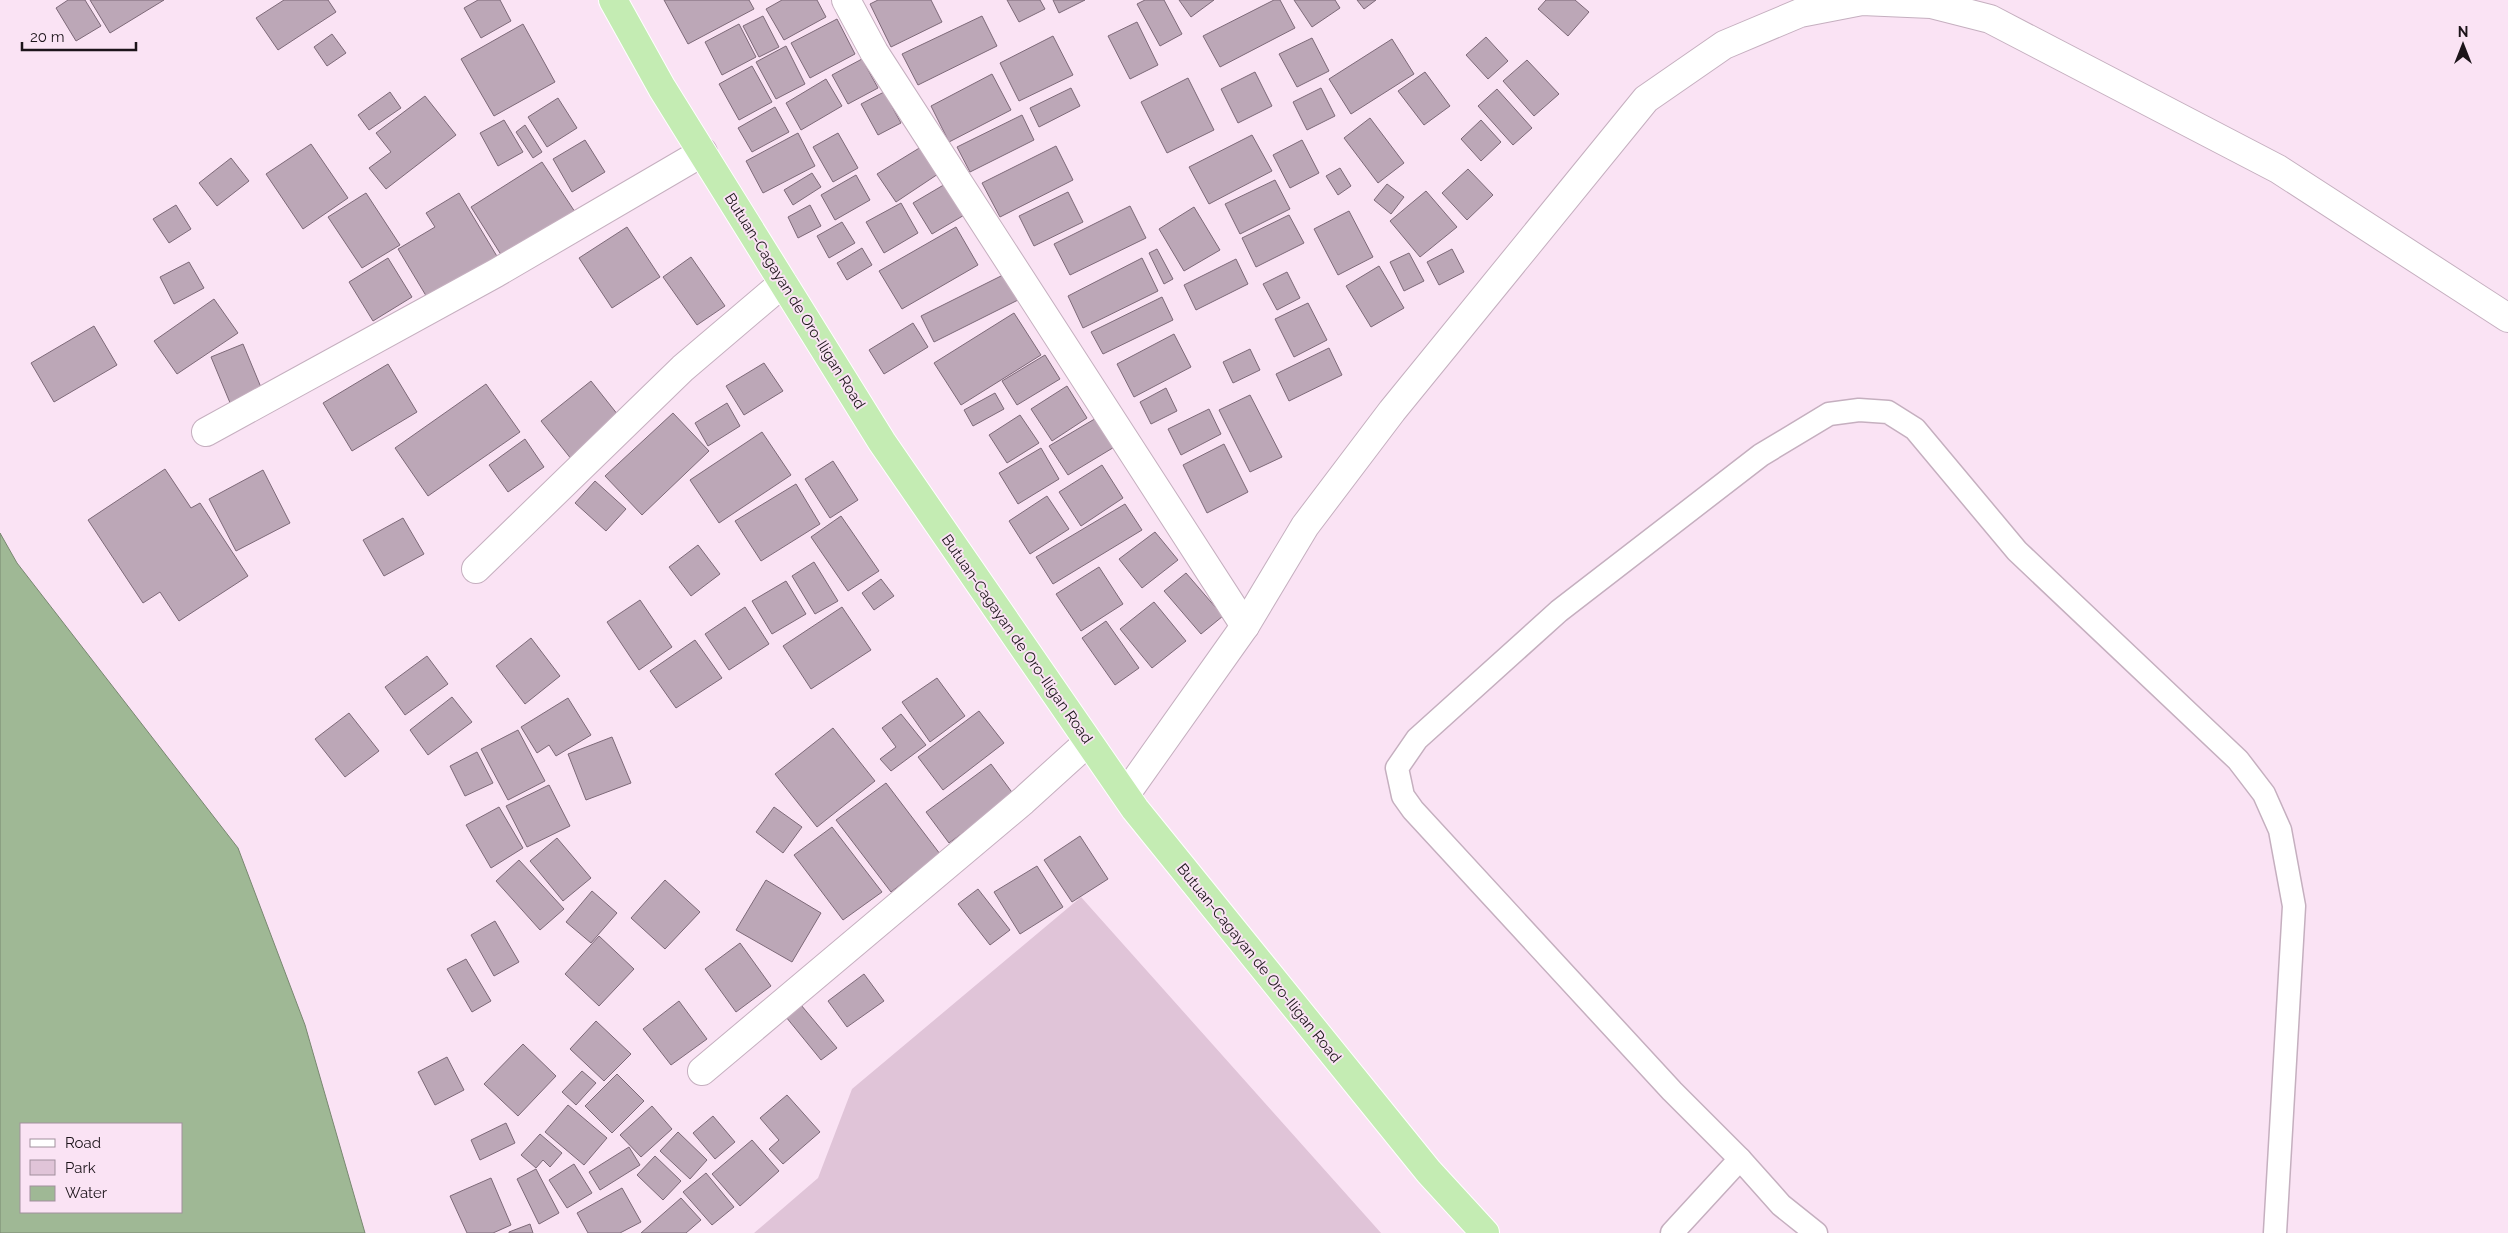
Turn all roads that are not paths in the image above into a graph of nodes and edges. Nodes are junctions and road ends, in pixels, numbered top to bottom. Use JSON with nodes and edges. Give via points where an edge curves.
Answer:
{"nodes":[{"id":1,"x":612,"y":0,"type":"edge"},
{"id":2,"x":846,"y":0,"type":"edge"},
{"id":3,"x":704,"y":152,"type":"junction"},
{"id":4,"x":783,"y":283,"type":"junction"},
{"id":5,"x":2508,"y":318,"type":"edge"},
{"id":6,"x":206,"y":432,"type":"dead end"},
{"id":7,"x":476,"y":569,"type":"dead end"},
{"id":8,"x":1245,"y":626,"type":"junction"},
{"id":9,"x":1088,"y":742,"type":"junction"},
{"id":10,"x":1126,"y":794,"type":"junction"},
{"id":11,"x":702,"y":1072,"type":"dead end"},
{"id":12,"x":1740,"y":1158,"type":"junction"},
{"id":13,"x":1484,"y":1233,"type":"edge"},
{"id":14,"x":1672,"y":1233,"type":"edge"},
{"id":15,"x":1816,"y":1233,"type":"edge"},
{"id":16,"x":2275,"y":1233,"type":"edge"}],
"edges":[{"from":1,"to":3,"type":"highway","name":"Butuan-Cagayan de Oro-Iligan Road","via":[[662,88]]},
{"from":2,"to":8,"type":"street","via":[[874,52]]},
{"from":3,"to":4,"type":"highway","name":"Butuan-Cagayan de Oro-Iligan Road"},
{"from":3,"to":6,"type":"street","via":[[496,273]]},
{"from":4,"to":7,"type":"street","via":[[683,368]]},
{"from":4,"to":9,"type":"highway","name":"Butuan-Cagayan de Oro-Iligan Road","via":[[882,442]]},
{"from":5,"to":8,"type":"street","via":[[2278,170],[1990,19],[1931,4],[1862,1],[1800,13],[1724,44],[1646,99],[1392,411],[1305,526]]},
{"from":8,"to":10,"type":"street"},
{"from":9,"to":10,"type":"highway","name":"Butuan-Cagayan de Oro-Iligan Road"},
{"from":9,"to":11,"type":"street","via":[[1023,801]]},
{"from":10,"to":13,"type":"highway","name":"Butuan-Cagayan de Oro-Iligan Road","via":[[1423,1165]]},
{"from":12,"to":14,"type":"lane"},
{"from":12,"to":15,"type":"lane","via":[[1781,1205]]},
{"from":12,"to":16,"type":"lane","via":[[1672,1091],[1414,810],[1403,796],[1397,768],[1417,739],[1559,611],[1761,455],[1829,414],[1859,410],[1888,412],[1915,429],[2017,551],[2238,760],[2264,794],[2280,830],[2294,906]]}]}
